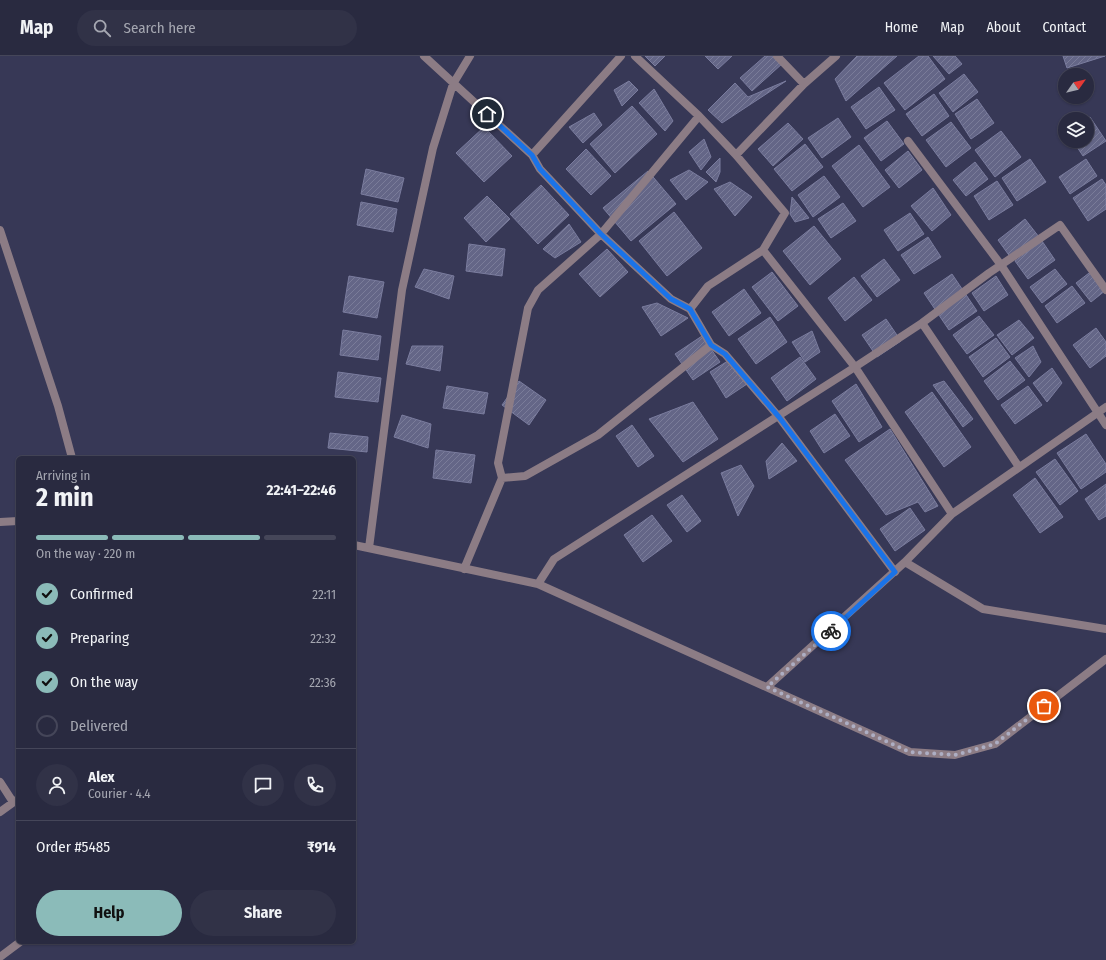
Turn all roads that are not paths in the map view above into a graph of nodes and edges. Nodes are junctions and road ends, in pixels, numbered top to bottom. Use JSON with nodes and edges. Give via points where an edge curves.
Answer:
{"nodes":[{"id":1,"x":424,"y":56,"type":"edge"},
{"id":2,"x":470,"y":56,"type":"edge"},
{"id":3,"x":620,"y":56,"type":"edge"},
{"id":4,"x":635,"y":56,"type":"edge"},
{"id":5,"x":777,"y":56,"type":"edge"},
{"id":6,"x":836,"y":56,"type":"edge"},
{"id":7,"x":453,"y":84,"type":"junction"},
{"id":8,"x":804,"y":84,"type":"junction"},
{"id":9,"x":698,"y":116,"type":"junction"},
{"id":10,"x":908,"y":142,"type":"dead end"},
{"id":11,"x":532,"y":155,"type":"junction"},
{"id":12,"x":736,"y":155,"type":"junction"},
{"id":13,"x":0,"y":230,"type":"edge"},
{"id":14,"x":601,"y":234,"type":"junction"},
{"id":15,"x":763,"y":250,"type":"junction"},
{"id":16,"x":1001,"y":265,"type":"junction"},
{"id":17,"x":1106,"y":290,"type":"edge"},
{"id":18,"x":690,"y":309,"type":"junction"},
{"id":19,"x":922,"y":323,"type":"junction"},
{"id":20,"x":711,"y":345,"type":"junction"},
{"id":21,"x":856,"y":367,"type":"junction"},
{"id":22,"x":1106,"y":407,"type":"edge"},
{"id":23,"x":1099,"y":413,"type":"junction"},
{"id":24,"x":779,"y":417,"type":"junction"},
{"id":25,"x":1106,"y":425,"type":"edge"},
{"id":26,"x":71,"y":456,"type":"edge"},
{"id":27,"x":1019,"y":467,"type":"junction"},
{"id":28,"x":502,"y":478,"type":"junction"},
{"id":29,"x":952,"y":514,"type":"junction"},
{"id":30,"x":16,"y":521,"type":"edge"},
{"id":31,"x":0,"y":522,"type":"edge"},
{"id":32,"x":356,"y":545,"type":"edge"},
{"id":33,"x":369,"y":548,"type":"junction"},
{"id":34,"x":905,"y":562,"type":"junction"},
{"id":35,"x":464,"y":569,"type":"junction"},
{"id":36,"x":895,"y":572,"type":"junction"},
{"id":37,"x":538,"y":584,"type":"junction"},
{"id":38,"x":1106,"y":630,"type":"edge"},
{"id":39,"x":1106,"y":659,"type":"edge"},
{"id":40,"x":767,"y":687,"type":"junction"},
{"id":41,"x":0,"y":782,"type":"edge"},
{"id":42,"x":16,"y":801,"type":"edge"},
{"id":43,"x":0,"y":812,"type":"edge"},
{"id":44,"x":18,"y":944,"type":"edge"},
{"id":45,"x":4,"y":957,"type":"edge"}],
"edges":[{"from":1,"to":7,"type":"street"},
{"from":2,"to":7,"type":"street"},
{"from":3,"to":11,"type":"street"},
{"from":4,"to":9,"type":"street"},
{"from":5,"to":8,"type":"street"},
{"from":6,"to":8,"type":"street"},
{"from":7,"to":11,"type":"street"},
{"from":7,"to":33,"type":"street","via":[[433,148],[402,290]]},
{"from":8,"to":12,"type":"street"},
{"from":9,"to":12,"type":"street"},
{"from":9,"to":14,"type":"street"},
{"from":10,"to":16,"type":"street"},
{"from":11,"to":14,"type":"street","via":[[540,169]]},
{"from":12,"to":15,"type":"street","via":[[785,213]]},
{"from":13,"to":26,"type":"street","via":[[58,406]]},
{"from":14,"to":18,"type":"street","via":[[671,299]]},
{"from":14,"to":28,"type":"street","via":[[538,290],[528,308],[498,463]]},
{"from":15,"to":18,"type":"street","via":[[708,286]]},
{"from":15,"to":21,"type":"street"},
{"from":16,"to":17,"type":"street","via":[[1060,225]]},
{"from":16,"to":19,"type":"street"},
{"from":16,"to":23,"type":"street"},
{"from":18,"to":20,"type":"street"},
{"from":19,"to":21,"type":"street"},
{"from":19,"to":27,"type":"street"},
{"from":20,"to":24,"type":"street","via":[[725,354]]},
{"from":20,"to":28,"type":"street","via":[[598,435],[525,476]]},
{"from":21,"to":24,"type":"street"},
{"from":21,"to":29,"type":"street"},
{"from":22,"to":23,"type":"street"},
{"from":23,"to":25,"type":"street"},
{"from":23,"to":27,"type":"street"},
{"from":24,"to":36,"type":"street"},
{"from":24,"to":37,"type":"street","via":[[554,559]]},
{"from":27,"to":29,"type":"street"},
{"from":28,"to":35,"type":"street"},
{"from":29,"to":34,"type":"street"},
{"from":30,"to":31,"type":"street"},
{"from":32,"to":33,"type":"street"},
{"from":33,"to":35,"type":"street"},
{"from":34,"to":36,"type":"street"},
{"from":34,"to":38,"type":"street","via":[[983,610]]},
{"from":35,"to":37,"type":"street"},
{"from":36,"to":40,"type":"street"},
{"from":37,"to":40,"type":"street"},
{"from":39,"to":40,"type":"street","via":[[995,744],[955,755],[910,752]]},
{"from":41,"to":42,"type":"street"},
{"from":42,"to":43,"type":"street"},
{"from":44,"to":45,"type":"street"}]}
